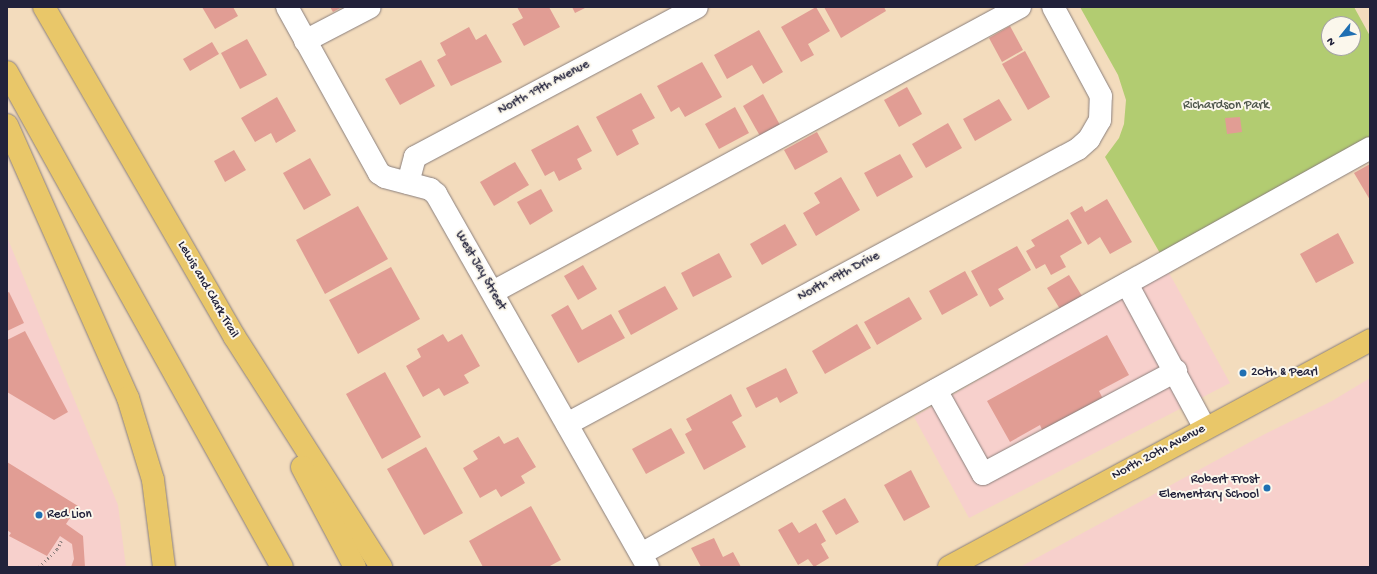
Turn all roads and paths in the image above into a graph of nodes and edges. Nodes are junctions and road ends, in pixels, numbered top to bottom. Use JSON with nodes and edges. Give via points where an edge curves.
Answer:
{"nodes":[{"id":1,"x":44,"y":7,"type":"edge"},
{"id":2,"x":287,"y":7,"type":"edge"},
{"id":3,"x":370,"y":7,"type":"edge"},
{"id":4,"x":1020,"y":7,"type":"edge"},
{"id":5,"x":1053,"y":7,"type":"edge"},
{"id":6,"x":687,"y":9,"type":"edge"},
{"id":7,"x":306,"y":41,"type":"junction"},
{"id":8,"x":7,"y":72,"type":"edge"},
{"id":9,"x":7,"y":125,"type":"edge"},
{"id":10,"x":1370,"y":148,"type":"edge"},
{"id":11,"x":408,"y":183,"type":"junction"},
{"id":12,"x":1127,"y":284,"type":"junction"},
{"id":13,"x":493,"y":292,"type":"junction"},
{"id":14,"x":234,"y":336,"type":"junction"},
{"id":15,"x":1370,"y":340,"type":"edge"},
{"id":16,"x":1176,"y":371,"type":"junction"},
{"id":17,"x":936,"y":390,"type":"junction"},
{"id":18,"x":567,"y":424,"type":"junction"},
{"id":19,"x":1205,"y":428,"type":"junction"},
{"id":20,"x":61,"y":541,"type":"dead end"},
{"id":21,"x":644,"y":561,"type":"edge"},
{"id":22,"x":39,"y":567,"type":"edge"},
{"id":23,"x":164,"y":567,"type":"edge"},
{"id":24,"x":282,"y":567,"type":"edge"},
{"id":25,"x":355,"y":567,"type":"edge"},
{"id":26,"x":382,"y":567,"type":"edge"},
{"id":27,"x":949,"y":567,"type":"edge"}],
"edges":[{"from":1,"to":14,"type":"main road","name":"Lewis and Clark Trail"},
{"from":2,"to":7,"type":"street","name":"West Jay Street"},
{"from":3,"to":7,"type":"street"},
{"from":4,"to":13,"type":"street"},
{"from":5,"to":18,"type":"street","name":"North 19th Drive","via":[[1101,96],[1100,120],[1089,139],[1078,148]]},
{"from":6,"to":11,"type":"street","name":"North 19th Avenue","via":[[415,157]]},
{"from":7,"to":11,"type":"street","name":"West Jay Street","via":[[379,172],[385,177]]},
{"from":8,"to":24,"type":"main road"},
{"from":9,"to":23,"type":"main road","via":[[128,398],[153,480]]},
{"from":10,"to":12,"type":"street"},
{"from":11,"to":13,"type":"street","name":"West Jay Street","via":[[434,190]]},
{"from":12,"to":16,"type":"street"},
{"from":12,"to":17,"type":"street"},
{"from":13,"to":18,"type":"street","name":"West Jay Street"},
{"from":14,"to":25,"type":"main road"},
{"from":14,"to":26,"type":"main road","name":"Lewis and Clark Trail"},
{"from":15,"to":19,"type":"main road","name":"North 20th Avenue"},
{"from":16,"to":17,"type":"street","via":[[983,474]]},
{"from":16,"to":19,"type":"street"},
{"from":17,"to":21,"type":"street"},
{"from":18,"to":21,"type":"street","name":"West Jay Street"},
{"from":19,"to":27,"type":"main road","name":"North 20th Avenue"},
{"from":20,"to":22,"type":"path","via":[[57,549]]}]}
